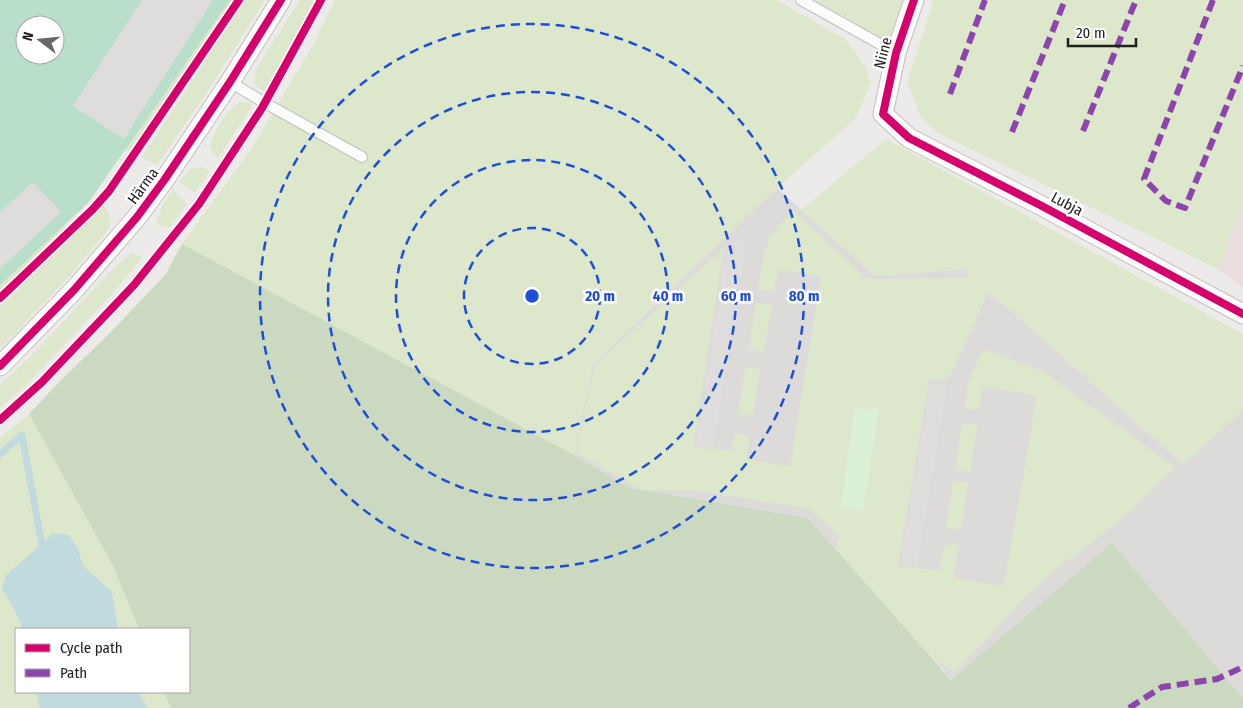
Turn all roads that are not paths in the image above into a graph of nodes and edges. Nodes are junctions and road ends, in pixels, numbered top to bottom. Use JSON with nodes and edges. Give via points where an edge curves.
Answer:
{"nodes":[{"id":1,"x":281,"y":0,"type":"edge"},
{"id":2,"x":801,"y":0,"type":"edge"},
{"id":3,"x":914,"y":0,"type":"edge"},
{"id":4,"x":896,"y":53,"type":"junction"},
{"id":5,"x":230,"y":82,"type":"junction"},
{"id":6,"x":883,"y":114,"type":"joint"},
{"id":7,"x":362,"y":157,"type":"dead end"},
{"id":8,"x":1243,"y":314,"type":"edge"},
{"id":9,"x":0,"y":366,"type":"edge"}],
"edges":[{"from":1,"to":5,"type":"street","name":"Härma"},
{"from":2,"to":4,"type":"lane"},
{"from":3,"to":4,"type":"street","name":"Niine"},
{"from":4,"to":6,"type":"street","name":"Niine"},
{"from":5,"to":7,"type":"lane"},
{"from":5,"to":9,"type":"street","name":"Härma","via":[[137,217],[74,290]]},
{"from":6,"to":8,"type":"street","name":"Lubja","via":[[908,138]]}]}
